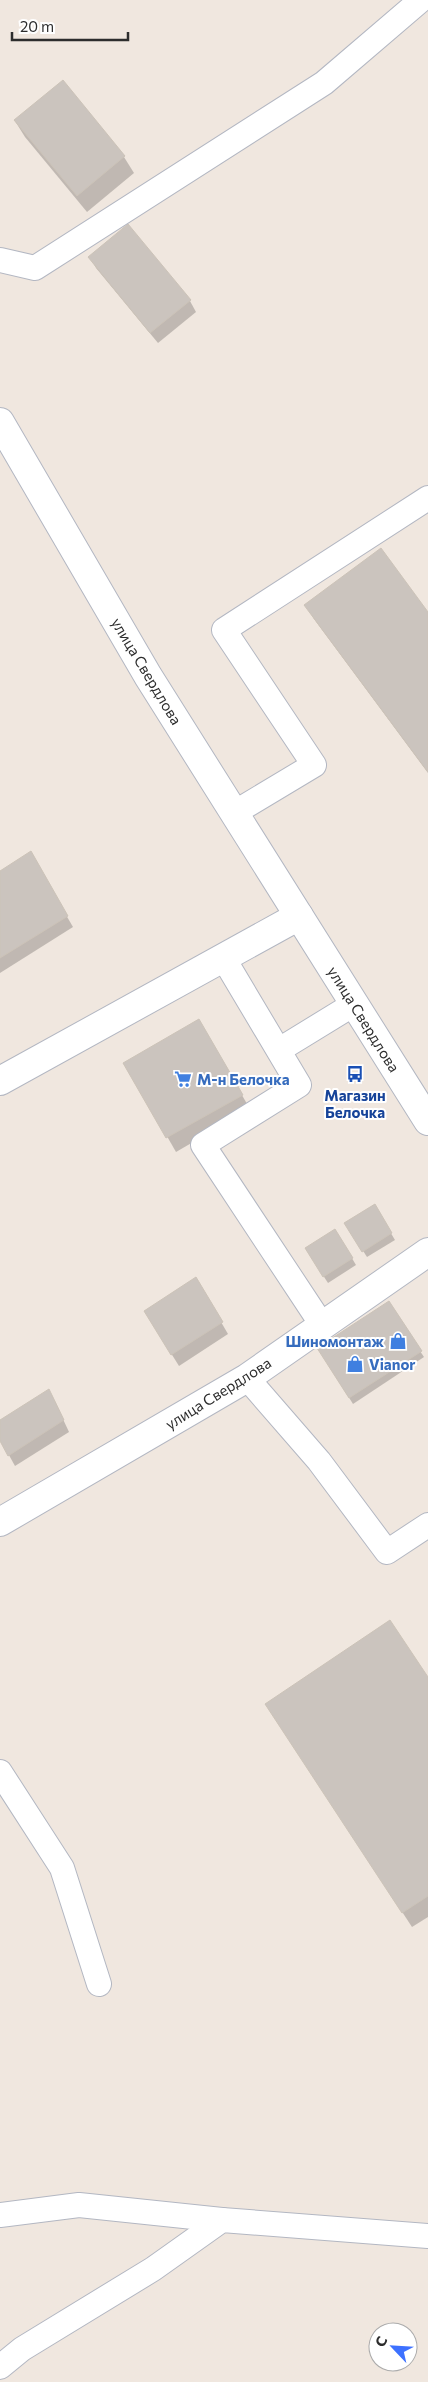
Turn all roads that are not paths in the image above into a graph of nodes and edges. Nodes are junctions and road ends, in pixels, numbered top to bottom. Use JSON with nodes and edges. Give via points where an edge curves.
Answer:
{"nodes":[{"id":1,"x":421,"y":0,"type":"edge"},
{"id":2,"x":0,"y":260,"type":"edge"},
{"id":3,"x":0,"y":422,"type":"edge"},
{"id":4,"x":428,"y":498,"type":"edge"},
{"id":5,"x":234,"y":812,"type":"junction"},
{"id":6,"x":299,"y":916,"type":"junction"},
{"id":7,"x":224,"y":958,"type":"junction"},
{"id":8,"x":354,"y":1004,"type":"junction"},
{"id":9,"x":279,"y":1050,"type":"junction"},
{"id":10,"x":0,"y":1081,"type":"edge"},
{"id":11,"x":426,"y":1112,"type":"edge"},
{"id":12,"x":428,"y":1252,"type":"edge"},
{"id":13,"x":322,"y":1326,"type":"junction"},
{"id":14,"x":247,"y":1378,"type":"junction"},
{"id":15,"x":0,"y":1522,"type":"edge"},
{"id":16,"x":428,"y":1525,"type":"edge"},
{"id":17,"x":0,"y":1772,"type":"edge"},
{"id":18,"x":99,"y":1984,"type":"dead end"},
{"id":19,"x":0,"y":2215,"type":"edge"},
{"id":20,"x":222,"y":2220,"type":"junction"},
{"id":21,"x":428,"y":2236,"type":"edge"},
{"id":22,"x":0,"y":2367,"type":"edge"}],
"edges":[{"from":1,"to":2,"type":"lane","via":[[324,83],[34,268]]},
{"from":3,"to":5,"type":"street","name":"улица Свердлова","via":[[148,676]]},
{"from":4,"to":5,"type":"lane","via":[[224,630],[314,764]]},
{"from":5,"to":6,"type":"street","name":"улица Свердлова"},
{"from":6,"to":7,"type":"street"},
{"from":6,"to":8,"type":"street","name":"улица Свердлова"},
{"from":7,"to":9,"type":"lane"},
{"from":7,"to":10,"type":"street"},
{"from":8,"to":9,"type":"lane"},
{"from":8,"to":11,"type":"street","name":"улица Свердлова"},
{"from":9,"to":13,"type":"lane","via":[[299,1084],[203,1145]]},
{"from":12,"to":13,"type":"street","name":"улица Свердлова"},
{"from":13,"to":14,"type":"street","name":"улица Свердлова"},
{"from":14,"to":15,"type":"street","name":"улица Свердлова"},
{"from":14,"to":16,"type":"lane","via":[[319,1461],[388,1552]]},
{"from":17,"to":18,"type":"lane","via":[[62,1868]]},
{"from":19,"to":20,"type":"lane","via":[[78,2205]]},
{"from":20,"to":21,"type":"lane"},
{"from":20,"to":22,"type":"lane","via":[[153,2269],[22,2349]]}]}
